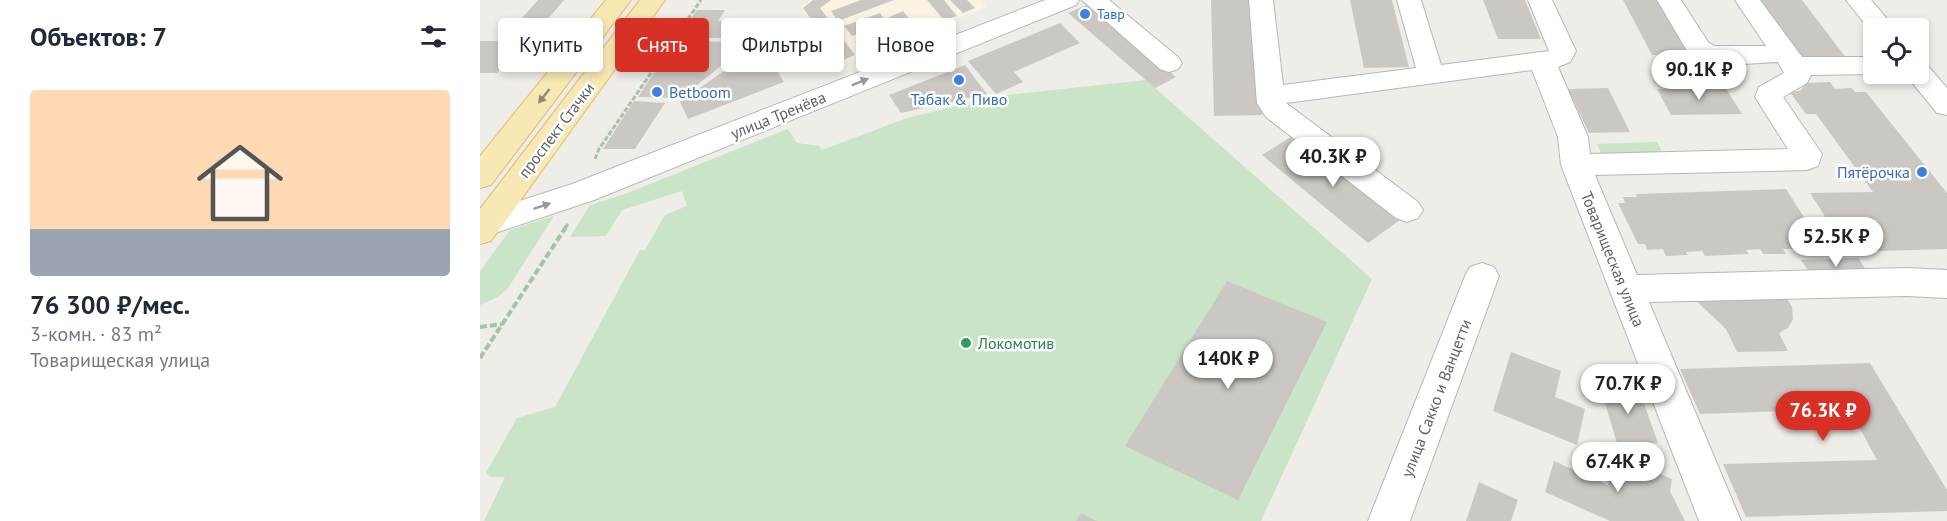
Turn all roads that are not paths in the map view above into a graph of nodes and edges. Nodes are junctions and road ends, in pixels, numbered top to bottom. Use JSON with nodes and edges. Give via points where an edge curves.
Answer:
{"nodes":[{"id":1,"x":619,"y":0,"type":"edge"},
{"id":2,"x":653,"y":0,"type":"edge"},
{"id":3,"x":1067,"y":0,"type":"edge"},
{"id":4,"x":1094,"y":0,"type":"edge"},
{"id":5,"x":1261,"y":0,"type":"edge"},
{"id":6,"x":1409,"y":0,"type":"edge"},
{"id":7,"x":1540,"y":0,"type":"edge"},
{"id":8,"x":1669,"y":0,"type":"edge"},
{"id":9,"x":1747,"y":0,"type":"edge"},
{"id":10,"x":1858,"y":0,"type":"edge"},
{"id":11,"x":1873,"y":18,"type":"edge"},
{"id":12,"x":1789,"y":60,"type":"junction"},
{"id":13,"x":1542,"y":61,"type":"junction"},
{"id":14,"x":1169,"y":63,"type":"dead end"},
{"id":15,"x":1863,"y":65,"type":"edge"},
{"id":16,"x":1431,"y":75,"type":"junction"},
{"id":17,"x":1928,"y":84,"type":"edge"},
{"id":18,"x":1270,"y":96,"type":"junction"},
{"id":19,"x":1947,"y":106,"type":"edge"},
{"id":20,"x":1576,"y":165,"type":"junction"},
{"id":21,"x":480,"y":177,"type":"edge"},
{"id":22,"x":1407,"y":210,"type":"dead end"},
{"id":23,"x":483,"y":228,"type":"edge"},
{"id":24,"x":1864,"y":267,"type":"dead end"},
{"id":25,"x":1482,"y":276,"type":"dead end"},
{"id":26,"x":1907,"y":282,"type":"junction"},
{"id":27,"x":1947,"y":284,"type":"edge"},
{"id":28,"x":1625,"y":289,"type":"junction"},
{"id":29,"x":1389,"y":521,"type":"edge"},
{"id":30,"x":1720,"y":521,"type":"edge"}],
"edges":[{"from":1,"to":21,"type":"main road","name":"проспект Стачки","one_way":true},
{"from":2,"to":23,"type":"main road","name":"проспект Стачки"},
{"from":23,"to":3,"type":"street","name":"улица Тренёва","one_way":true},
{"from":4,"to":14,"type":"street"},
{"from":5,"to":18,"type":"street"},
{"from":6,"to":16,"type":"street"},
{"from":7,"to":13,"type":"street","via":[[1563,51],[1561,56]]},
{"from":8,"to":12,"type":"street","via":[[1698,48],[1706,53]]},
{"from":9,"to":12,"type":"street"},
{"from":10,"to":11,"type":"street"},
{"from":12,"to":15,"type":"street"},
{"from":12,"to":20,"type":"street","via":[[1797,77],[1768,93],[1807,159]]},
{"from":13,"to":16,"type":"street"},
{"from":13,"to":20,"type":"street","name":"Товарищеская улица","via":[[1573,137]]},
{"from":16,"to":18,"type":"street"},
{"from":17,"to":19,"type":"street"},
{"from":18,"to":22,"type":"street","via":[[1276,110]]},
{"from":20,"to":28,"type":"street","name":"Товарищеская улица"},
{"from":24,"to":26,"type":"street","via":[[1885,267]]},
{"from":25,"to":29,"type":"street","name":"улица Сакко и Ванцетти"},
{"from":26,"to":27,"type":"street"},
{"from":26,"to":28,"type":"street"},
{"from":28,"to":30,"type":"street","name":"Товарищеская улица"}]}
